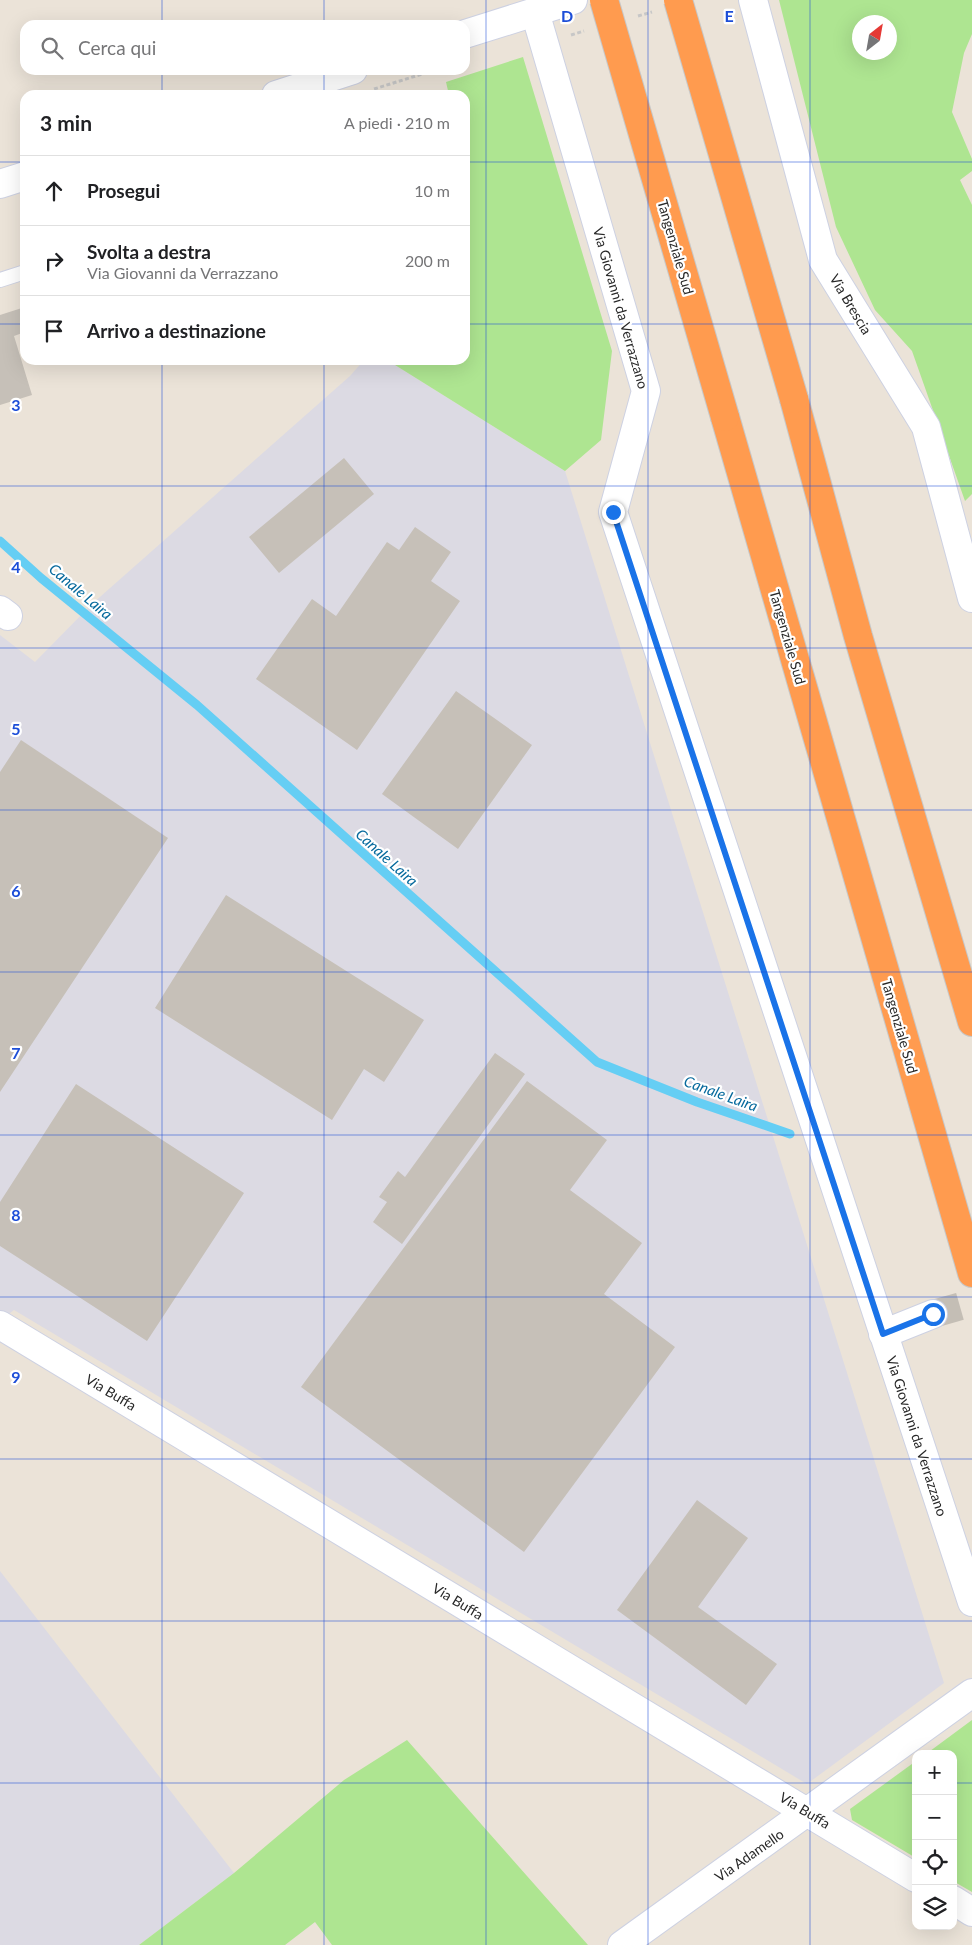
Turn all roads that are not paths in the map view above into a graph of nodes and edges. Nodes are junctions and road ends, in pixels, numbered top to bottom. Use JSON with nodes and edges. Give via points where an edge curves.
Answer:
{"nodes":[{"id":1,"x":604,"y":0,"type":"edge"},
{"id":2,"x":753,"y":0,"type":"edge"},
{"id":3,"x":554,"y":4,"type":"edge"},
{"id":4,"x":666,"y":5,"type":"edge"},
{"id":5,"x":470,"y":32,"type":"edge"},
{"id":6,"x":360,"y":81,"type":"edge"},
{"id":7,"x":306,"y":90,"type":"edge"},
{"id":8,"x":20,"y":178,"type":"edge"},
{"id":9,"x":0,"y":184,"type":"edge"},
{"id":10,"x":20,"y":274,"type":"edge"},
{"id":11,"x":0,"y":280,"type":"edge"},
{"id":12,"x":972,"y":598,"type":"edge"},
{"id":13,"x":972,"y":1022,"type":"edge"},
{"id":14,"x":972,"y":1273,"type":"edge"},
{"id":15,"x":933,"y":1314,"type":"tunnel mouth"},
{"id":16,"x":0,"y":1325,"type":"edge"},
{"id":17,"x":883,"y":1334,"type":"junction"},
{"id":18,"x":972,"y":1602,"type":"edge"},
{"id":19,"x":972,"y":1693,"type":"edge"},
{"id":20,"x":808,"y":1813,"type":"junction"},
{"id":21,"x":912,"y":1876,"type":"edge"},
{"id":22,"x":957,"y":1903,"type":"edge"},
{"id":23,"x":972,"y":1912,"type":"edge"},
{"id":24,"x":622,"y":1945,"type":"edge"}],
"edges":[{"from":1,"to":14,"type":"highway","name":"Tangenziale Sud","bridge":true},
{"from":2,"to":12,"type":"street","name":"Via Brescia","via":[[824,260],[926,427]]},
{"from":3,"to":5,"type":"street"},
{"from":3,"to":17,"type":"street","name":"Via Giovanni da Verrazzano","via":[[544,43],[646,392],[613,512]]},
{"from":4,"to":13,"type":"highway","bridge":true,"via":[[794,399],[858,636]]},
{"from":6,"to":7,"type":"street"},
{"from":8,"to":9,"type":"street"},
{"from":10,"to":11,"type":"lane"},
{"from":15,"to":17,"type":"street"},
{"from":16,"to":20,"type":"street","name":"Via Buffa"},
{"from":17,"to":18,"type":"street","name":"Via Giovanni da Verrazzano"},
{"from":19,"to":20,"type":"street","name":"Via Adamello"},
{"from":20,"to":21,"type":"street","name":"Via Buffa"},
{"from":20,"to":24,"type":"street","name":"Via Adamello"},
{"from":22,"to":23,"type":"street"}]}
